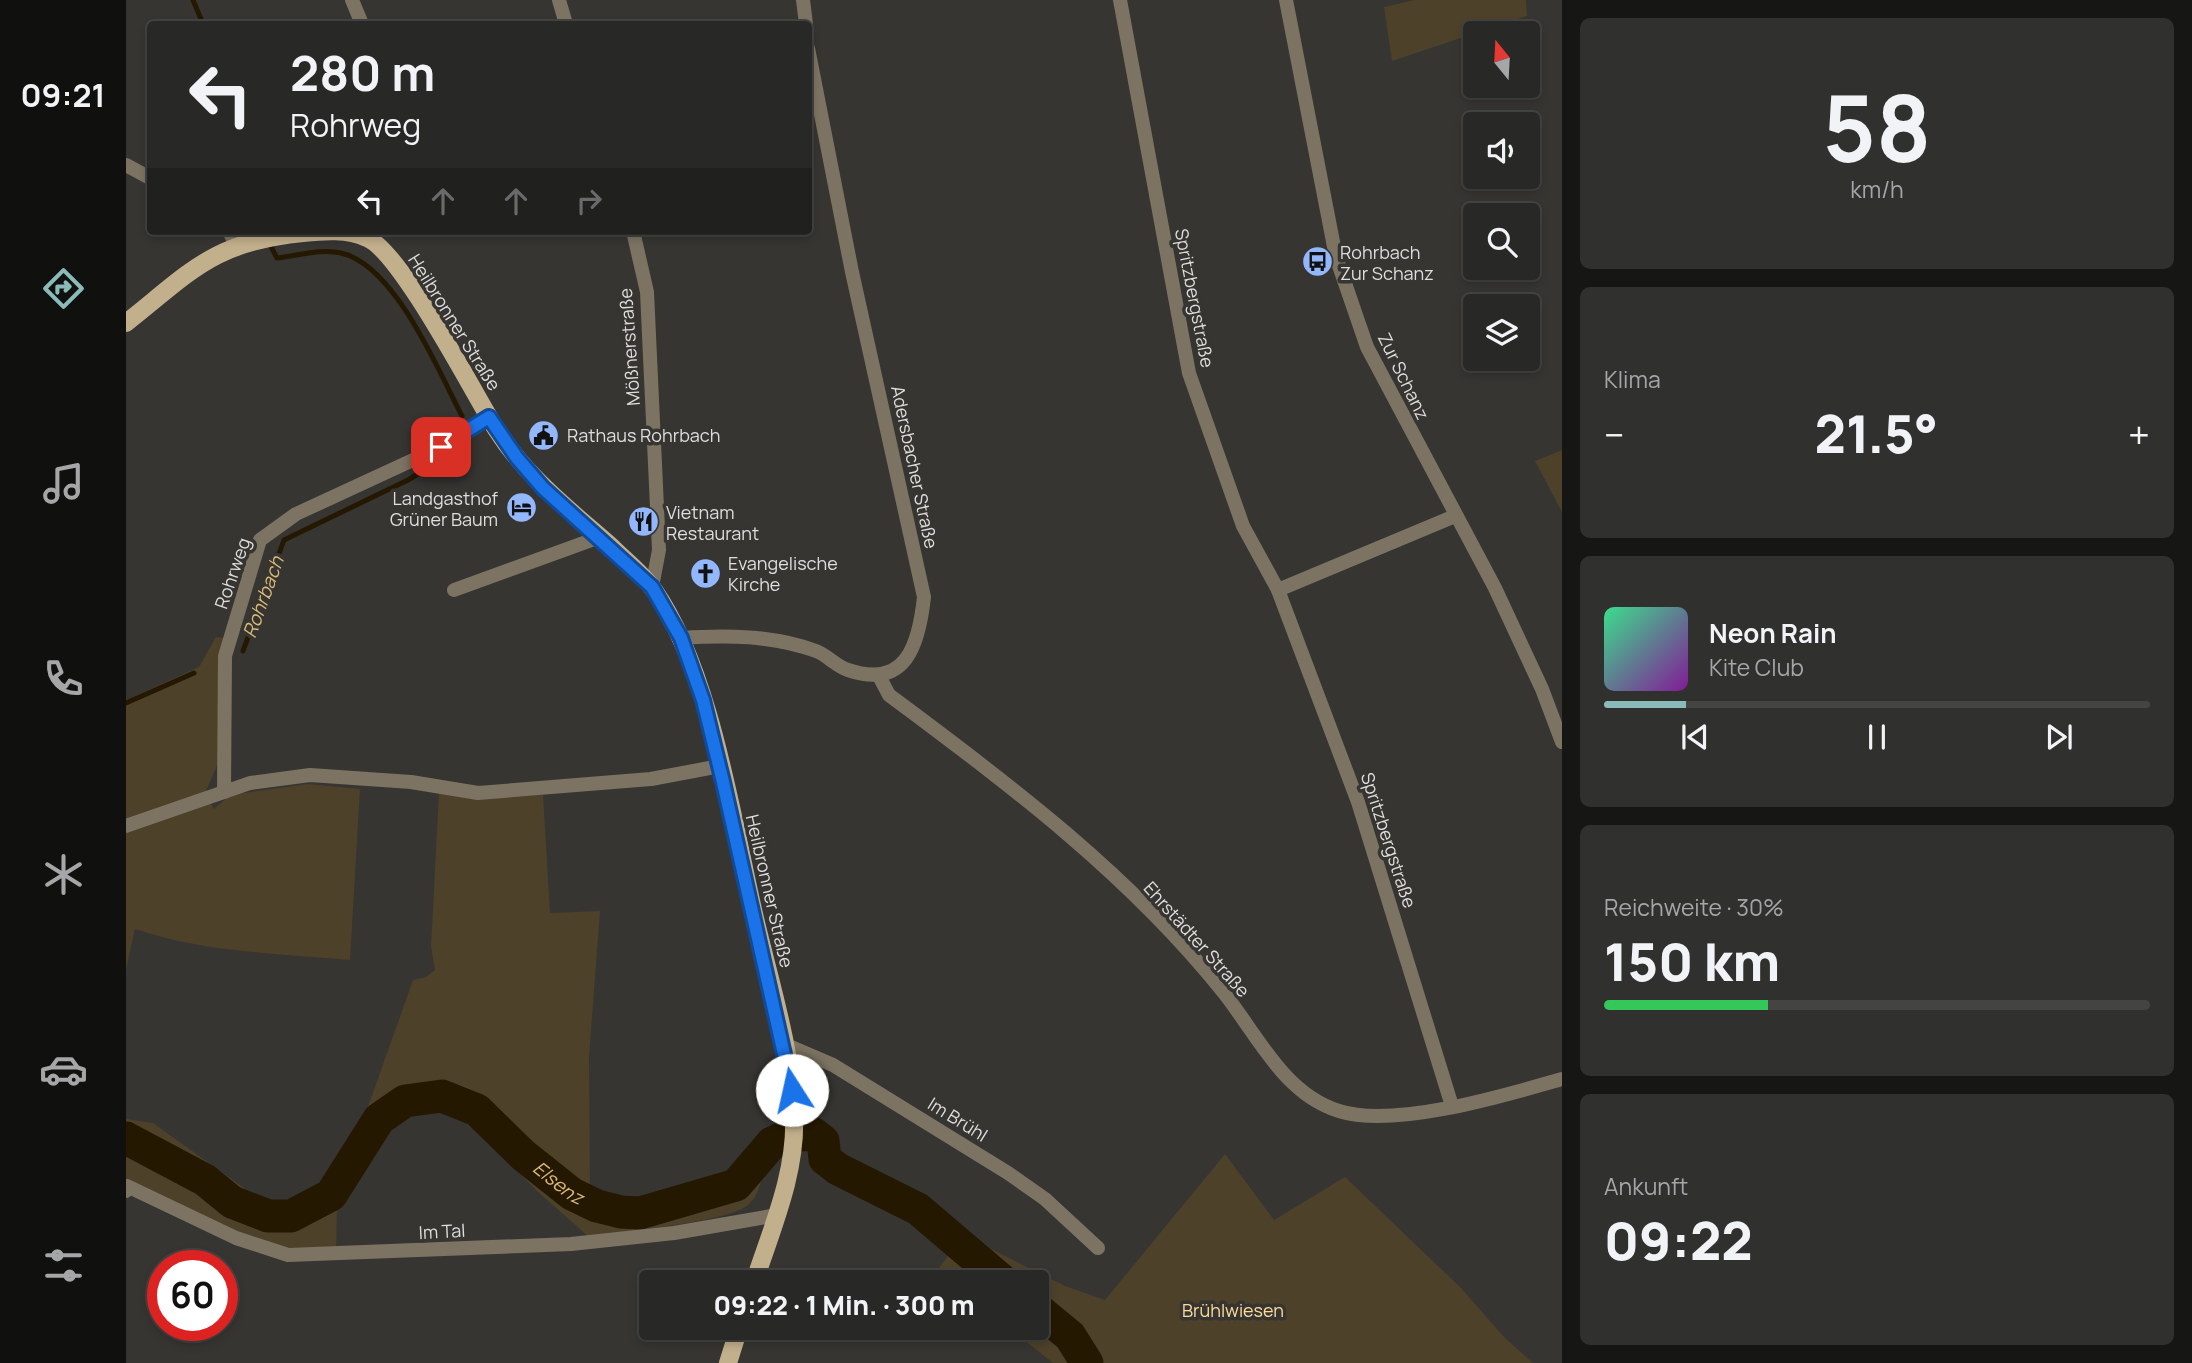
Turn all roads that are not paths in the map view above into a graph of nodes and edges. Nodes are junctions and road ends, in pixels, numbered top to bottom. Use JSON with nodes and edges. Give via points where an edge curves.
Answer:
{"nodes":[{"id":1,"x":352,"y":0,"type":"edge"},
{"id":2,"x":559,"y":0,"type":"edge"},
{"id":3,"x":803,"y":0,"type":"edge"},
{"id":4,"x":1120,"y":0,"type":"edge"},
{"id":5,"x":1286,"y":0,"type":"edge"},
{"id":6,"x":361,"y":21,"type":"edge"},
{"id":7,"x":565,"y":21,"type":"edge"},
{"id":8,"x":806,"y":21,"type":"edge"},
{"id":9,"x":812,"y":68,"type":"edge"},
{"id":10,"x":126,"y":165,"type":"edge"},
{"id":11,"x":147,"y":176,"type":"edge"},
{"id":12,"x":281,"y":235,"type":"edge"},
{"id":13,"x":363,"y":235,"type":"edge"},
{"id":14,"x":634,"y":235,"type":"edge"},
{"id":15,"x":233,"y":238,"type":"edge"},
{"id":16,"x":126,"y":323,"type":"edge"},
{"id":17,"x":489,"y":417,"type":"junction"},
{"id":18,"x":1455,"y":516,"type":"junction"},
{"id":19,"x":600,"y":537,"type":"junction"},
{"id":20,"x":652,"y":587,"type":"junction"},
{"id":21,"x":454,"y":590,"type":"dead end"},
{"id":22,"x":1278,"y":590,"type":"junction"},
{"id":23,"x":681,"y":638,"type":"junction"},
{"id":24,"x":879,"y":676,"type":"junction"},
{"id":25,"x":1562,"y":742,"type":"edge"},
{"id":26,"x":719,"y":766,"type":"junction"},
{"id":27,"x":224,"y":792,"type":"junction"},
{"id":28,"x":126,"y":826,"type":"edge"},
{"id":29,"x":784,"y":1044,"type":"junction"},
{"id":30,"x":1562,"y":1079,"type":"edge"},
{"id":31,"x":1452,"y":1106,"type":"junction"},
{"id":32,"x":126,"y":1191,"type":"edge"},
{"id":33,"x":777,"y":1215,"type":"junction"},
{"id":34,"x":1098,"y":1248,"type":"dead end"},
{"id":35,"x":758,"y":1270,"type":"edge"},
{"id":36,"x":735,"y":1340,"type":"edge"},
{"id":37,"x":727,"y":1363,"type":"edge"}],
"edges":[{"from":1,"to":6,"type":"street"},
{"from":2,"to":7,"type":"street"},
{"from":3,"to":8,"type":"street"},
{"from":4,"to":22,"type":"street","name":"Spritzbergstraße","via":[[1189,373],[1243,526]]},
{"from":5,"to":18,"type":"street","name":"Zur Schanz","via":[[1336,257],[1367,347]]},
{"from":9,"to":24,"type":"street","name":"Adersbacher Straße","via":[[924,597],[920,635],[905,661]]},
{"from":10,"to":11,"type":"street"},
{"from":12,"to":15,"type":"main road","name":"Heilbronner Straße"},
{"from":13,"to":17,"type":"main road","name":"Heilbronner Straße","via":[[397,266]]},
{"from":14,"to":20,"type":"street","name":"Mößnerstraße","via":[[648,292],[659,550]]},
{"from":15,"to":16,"type":"main road","name":"Heilbronner Straße"},
{"from":17,"to":19,"type":"main road","name":"Heilbronner Straße","via":[[526,471]]},
{"from":17,"to":27,"type":"street","name":"Rohrweg","via":[[441,447],[296,514],[261,540],[225,656]]},
{"from":18,"to":22,"type":"street"},
{"from":18,"to":25,"type":"street","name":"Zur Schanz","via":[[1495,587]]},
{"from":19,"to":20,"type":"main road","name":"Heilbronner Straße"},
{"from":19,"to":21,"type":"street"},
{"from":20,"to":23,"type":"main road","name":"Heilbronner Straße"},
{"from":22,"to":31,"type":"street","name":"Spritzbergstraße","via":[[1358,802]]},
{"from":23,"to":24,"type":"street","via":[[772,640],[817,651],[846,670]]},
{"from":23,"to":26,"type":"main road","name":"Heilbronner Straße"},
{"from":24,"to":31,"type":"street","name":"Ehrstädter Straße","via":[[889,695],[996,775],[1111,874],[1223,992],[1298,1091],[1340,1112],[1383,1118]]},
{"from":26,"to":27,"type":"street","via":[[651,779],[478,793],[411,782],[310,775],[250,783]]},
{"from":26,"to":29,"type":"main road","name":"Heilbronner Straße"},
{"from":27,"to":28,"type":"street"},
{"from":29,"to":33,"type":"main road","name":"Heilbronner Straße","via":[[794,1116],[790,1169]]},
{"from":29,"to":34,"type":"street","name":"Im Brühl","via":[[832,1065],[1008,1173],[1045,1199]]},
{"from":30,"to":31,"type":"street","name":"Ehrstädter Straße"},
{"from":32,"to":33,"type":"street","name":"Im Tal","via":[[127,1186],[236,1238],[288,1255],[571,1244]]},
{"from":33,"to":35,"type":"main road","name":"Heilbronner Straße"},
{"from":36,"to":37,"type":"main road"}]}
